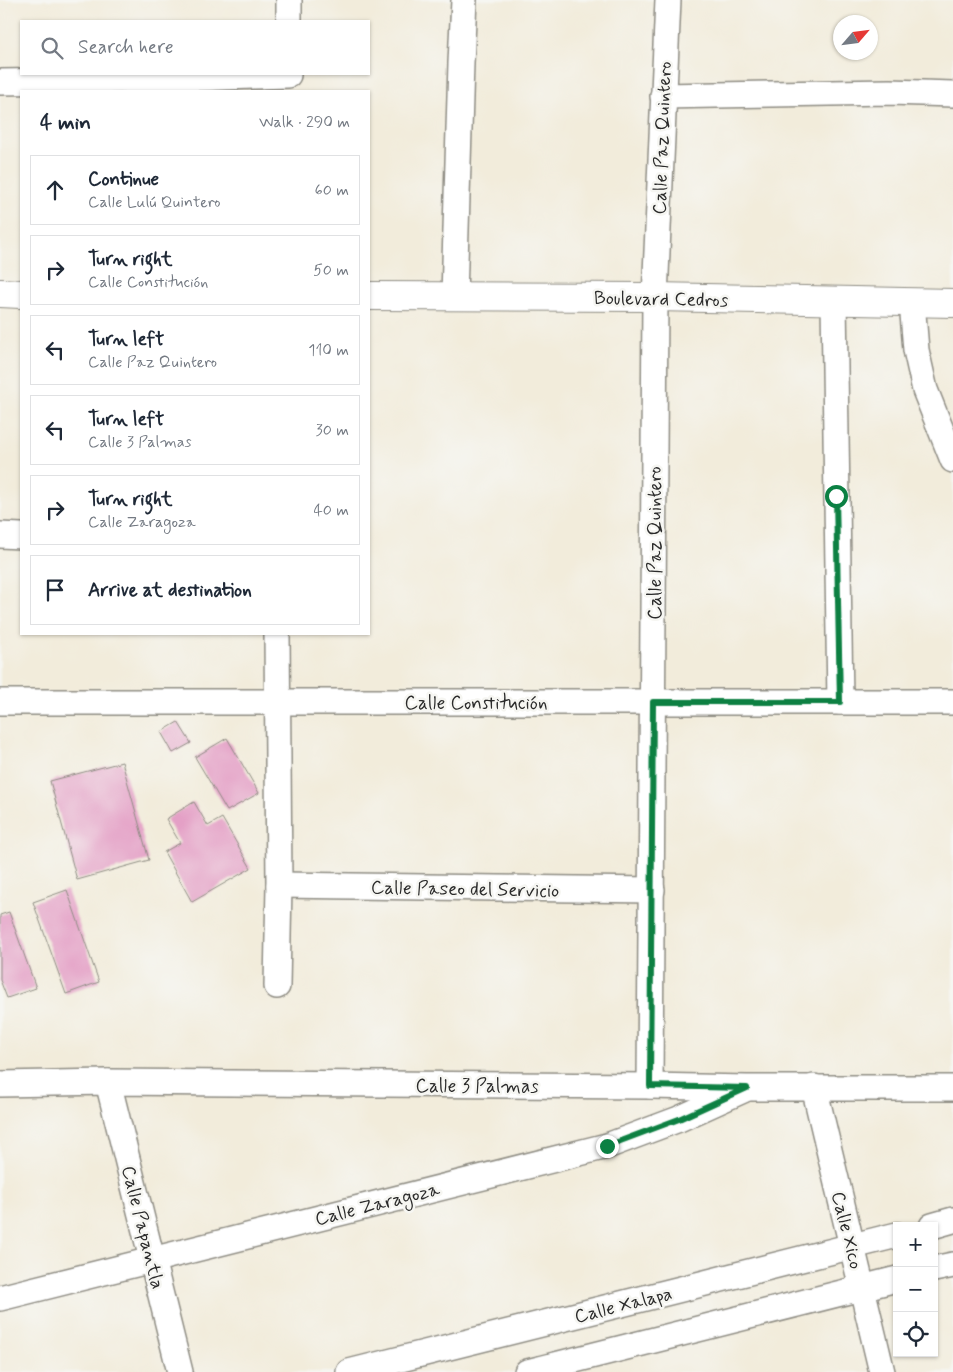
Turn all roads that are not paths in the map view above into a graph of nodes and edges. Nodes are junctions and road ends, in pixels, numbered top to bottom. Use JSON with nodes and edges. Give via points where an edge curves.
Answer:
{"nodes":[{"id":1,"x":289,"y":0,"type":"edge"},
{"id":2,"x":464,"y":0,"type":"edge"},
{"id":3,"x":668,"y":0,"type":"edge"},
{"id":4,"x":289,"y":20,"type":"edge"},
{"id":5,"x":288,"y":80,"type":"edge"},
{"id":6,"x":0,"y":82,"type":"edge"},
{"id":7,"x":953,"y":94,"type":"edge"},
{"id":8,"x":663,"y":96,"type":"junction"},
{"id":9,"x":0,"y":293,"type":"edge"},
{"id":10,"x":20,"y":294,"type":"edge"},
{"id":11,"x":370,"y":296,"type":"edge"},
{"id":12,"x":454,"y":296,"type":"junction"},
{"id":13,"x":655,"y":297,"type":"junction"},
{"id":14,"x":834,"y":301,"type":"junction"},
{"id":15,"x":912,"y":302,"type":"junction"},
{"id":16,"x":953,"y":303,"type":"edge"},
{"id":17,"x":953,"y":460,"type":"edge"},
{"id":18,"x":0,"y":536,"type":"edge"},
{"id":19,"x":20,"y":536,"type":"edge"},
{"id":20,"x":277,"y":635,"type":"edge"},
{"id":21,"x":0,"y":702,"type":"edge"},
{"id":22,"x":276,"y":702,"type":"junction"},
{"id":23,"x":653,"y":702,"type":"junction"},
{"id":24,"x":840,"y":702,"type":"junction"},
{"id":25,"x":953,"y":702,"type":"edge"},
{"id":26,"x":279,"y":885,"type":"junction"},
{"id":27,"x":652,"y":890,"type":"junction"},
{"id":28,"x":277,"y":986,"type":"dead end"},
{"id":29,"x":108,"y":1082,"type":"junction"},
{"id":30,"x":0,"y":1084,"type":"edge"},
{"id":31,"x":650,"y":1086,"type":"junction"},
{"id":32,"x":814,"y":1087,"type":"junction"},
{"id":33,"x":747,"y":1088,"type":"junction"},
{"id":34,"x":953,"y":1088,"type":"edge"},
{"id":35,"x":953,"y":1220,"type":"edge"},
{"id":36,"x":938,"y":1224,"type":"edge"},
{"id":37,"x":893,"y":1236,"type":"edge"},
{"id":38,"x":852,"y":1247,"type":"junction"},
{"id":39,"x":152,"y":1258,"type":"junction"},
{"id":40,"x":953,"y":1265,"type":"edge"},
{"id":41,"x":938,"y":1268,"type":"edge"},
{"id":42,"x":893,"y":1280,"type":"edge"},
{"id":43,"x":862,"y":1288,"type":"junction"},
{"id":44,"x":0,"y":1298,"type":"edge"},
{"id":45,"x":180,"y":1372,"type":"edge"},
{"id":46,"x":349,"y":1372,"type":"edge"},
{"id":47,"x":528,"y":1372,"type":"edge"},
{"id":48,"x":882,"y":1372,"type":"edge"}],
"edges":[{"from":1,"to":4,"type":"street"},
{"from":2,"to":12,"type":"street"},
{"from":3,"to":8,"type":"street","name":"Calle Paz Quintero"},
{"from":5,"to":6,"type":"street"},
{"from":7,"to":8,"type":"street"},
{"from":8,"to":13,"type":"street","name":"Calle Paz Quintero"},
{"from":9,"to":10,"type":"street"},
{"from":11,"to":12,"type":"street","name":"Boulevard Cedros"},
{"from":12,"to":13,"type":"street","name":"Boulevard Cedros"},
{"from":13,"to":14,"type":"street","name":"Boulevard Cedros"},
{"from":13,"to":23,"type":"street","name":"Calle Paz Quintero"},
{"from":14,"to":15,"type":"street","name":"Boulevard Cedros"},
{"from":14,"to":24,"type":"street"},
{"from":15,"to":16,"type":"street","name":"Boulevard Cedros"},
{"from":15,"to":17,"type":"street","via":[[916,350],[925,390]]},
{"from":18,"to":19,"type":"street"},
{"from":20,"to":22,"type":"street"},
{"from":21,"to":22,"type":"street","name":"Calle Constitución"},
{"from":22,"to":23,"type":"street","name":"Calle Constitución"},
{"from":22,"to":26,"type":"street"},
{"from":23,"to":24,"type":"street","name":"Calle Constitución"},
{"from":23,"to":27,"type":"street","name":"Calle Paz Quintero"},
{"from":24,"to":25,"type":"street","name":"Calle Constitución"},
{"from":26,"to":27,"type":"street","name":"Calle Paseo del Servicio"},
{"from":26,"to":28,"type":"street"},
{"from":27,"to":31,"type":"street","name":"Calle Paz Quintero"},
{"from":29,"to":30,"type":"street","name":"Calle 3 Palmas"},
{"from":29,"to":31,"type":"street","name":"Calle 3 Palmas"},
{"from":29,"to":39,"type":"street","name":"Calle Papantla"},
{"from":31,"to":33,"type":"street","name":"Calle 3 Palmas"},
{"from":32,"to":33,"type":"street","name":"Calle 3 Palmas"},
{"from":32,"to":34,"type":"street","name":"Calle 3 Palmas"},
{"from":32,"to":38,"type":"street","name":"Calle Xico"},
{"from":33,"to":39,"type":"street","name":"Calle Zaragoza","via":[[679,1119],[607,1146]]},
{"from":35,"to":36,"type":"street"},
{"from":37,"to":38,"type":"street","name":"Calle Xalapa"},
{"from":38,"to":43,"type":"street","name":"Calle Xico"},
{"from":38,"to":46,"type":"street","name":"Calle Xalapa"},
{"from":39,"to":44,"type":"street","name":"Calle Zaragoza"},
{"from":39,"to":45,"type":"street","name":"Calle Papantla"},
{"from":40,"to":41,"type":"street"},
{"from":42,"to":43,"type":"street"},
{"from":43,"to":47,"type":"street"},
{"from":43,"to":48,"type":"street","name":"Calle Xico"}]}
